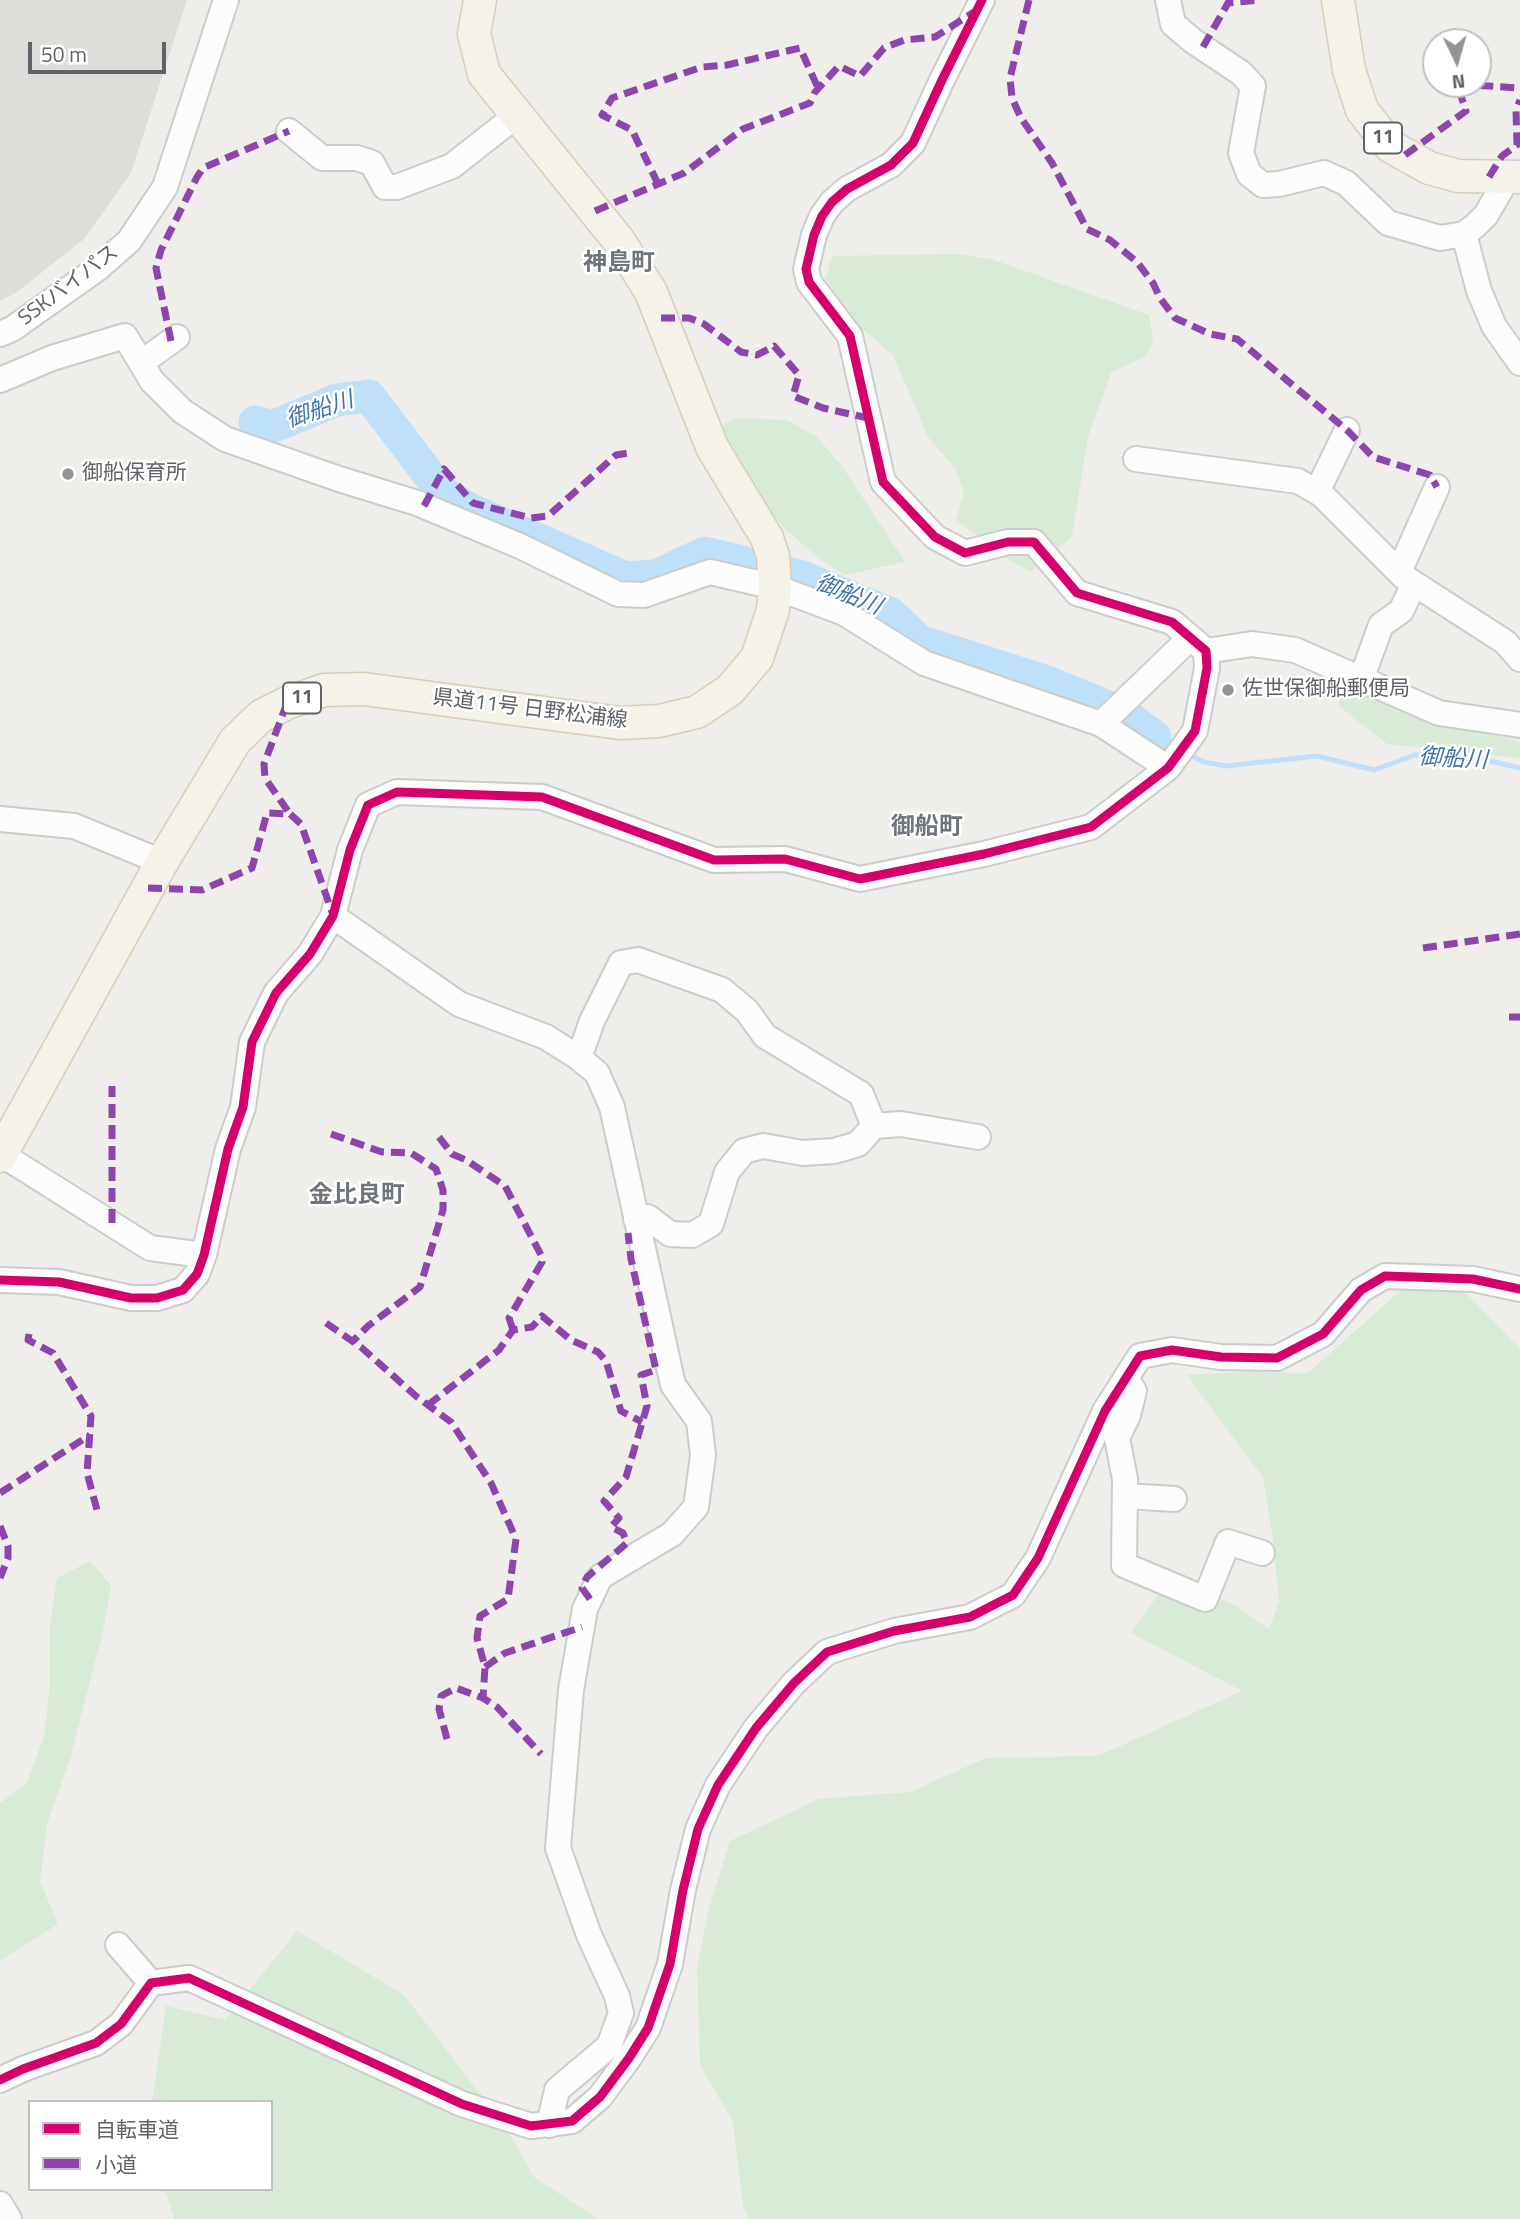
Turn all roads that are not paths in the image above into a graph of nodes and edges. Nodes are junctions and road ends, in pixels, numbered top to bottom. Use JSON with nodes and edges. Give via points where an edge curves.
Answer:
{"nodes":[{"id":1,"x":226,"y":0,"type":"edge"},
{"id":2,"x":480,"y":0,"type":"edge"},
{"id":3,"x":982,"y":0,"type":"edge"},
{"id":4,"x":1168,"y":0,"type":"edge"},
{"id":5,"x":1338,"y":0,"type":"edge"},
{"id":6,"x":517,"y":115,"type":"junction"},
{"id":7,"x":289,"y":131,"type":"dead end"},
{"id":8,"x":1514,"y":177,"type":"edge"},
{"id":9,"x":1464,"y":234,"type":"junction"},
{"id":10,"x":0,"y":334,"type":"edge"},
{"id":11,"x":177,"y":337,"type":"dead end"},
{"id":12,"x":141,"y":363,"type":"junction"},
{"id":13,"x":1520,"y":363,"type":"edge"},
{"id":14,"x":0,"y":380,"type":"edge"},
{"id":15,"x":1347,"y":430,"type":"dead end"},
{"id":16,"x":1136,"y":459,"type":"dead end"},
{"id":17,"x":1437,"y":487,"type":"dead end"},
{"id":18,"x":1317,"y":492,"type":"junction"},
{"id":19,"x":774,"y":576,"type":"junction"},
{"id":20,"x":1406,"y":578,"type":"junction"},
{"id":21,"x":1198,"y":645,"type":"junction"},
{"id":22,"x":1520,"y":659,"type":"edge"},
{"id":23,"x":1362,"y":680,"type":"junction"},
{"id":24,"x":1101,"y":724,"type":"junction"},
{"id":25,"x":1520,"y":725,"type":"edge"},
{"id":26,"x":1168,"y":768,"type":"junction"},
{"id":27,"x":0,"y":819,"type":"edge"},
{"id":28,"x":162,"y":862,"type":"junction"},
{"id":29,"x":333,"y":916,"type":"junction"},
{"id":30,"x":579,"y":1058,"type":"junction"},
{"id":31,"x":874,"y":1126,"type":"junction"},
{"id":32,"x":978,"y":1137,"type":"dead end"},
{"id":33,"x":1,"y":1155,"type":"edge"},
{"id":34,"x":636,"y":1219,"type":"junction"},
{"id":35,"x":204,"y":1255,"type":"junction"},
{"id":36,"x":0,"y":1280,"type":"edge"},
{"id":37,"x":1520,"y":1289,"type":"edge"},
{"id":38,"x":1126,"y":1379,"type":"junction"},
{"id":39,"x":1125,"y":1496,"type":"junction"},
{"id":40,"x":1174,"y":1499,"type":"dead end"},
{"id":41,"x":1262,"y":1553,"type":"dead end"},
{"id":42,"x":118,"y":1945,"type":"dead end"},
{"id":43,"x":151,"y":1983,"type":"junction"},
{"id":44,"x":0,"y":2080,"type":"edge"},
{"id":45,"x":550,"y":2124,"type":"junction"},
{"id":46,"x":0,"y":2203,"type":"edge"},
{"id":47,"x":9,"y":2219,"type":"edge"}],
"edges":[{"from":1,"to":10,"type":"street","name":"SSKバイパス","via":[[165,187],[144,219],[129,241],[97,269]]},
{"from":2,"to":6,"type":"main road","via":[[474,34],[484,74]]},
{"from":3,"to":21,"type":"street","via":[[914,143],[891,165],[847,189],[822,216],[806,269],[809,282],[850,336],[883,482],[935,537],[965,553],[1008,542],[1034,542],[1077,593],[1172,622]]},
{"from":4,"to":9,"type":"street","via":[[1173,24],[1253,86],[1241,153],[1249,174],[1263,185],[1324,173],[1346,183],[1388,223],[1440,238]]},
{"from":5,"to":8,"type":"main road","number":"11","via":[[1349,70],[1362,110],[1390,146],[1429,168],[1458,176]]},
{"from":6,"to":7,"type":"street","via":[[453,166],[397,187],[385,187],[372,163],[321,158]]},
{"from":6,"to":19,"type":"main road","via":[[619,241],[651,292],[712,447],[767,538]]},
{"from":8,"to":9,"type":"street","via":[[1486,215]]},
{"from":9,"to":13,"type":"street","via":[[1494,326]]},
{"from":11,"to":12,"type":"street"},
{"from":12,"to":14,"type":"street","via":[[125,336]]},
{"from":12,"to":19,"type":"street","via":[[182,411],[225,439],[424,506],[618,594],[644,595],[710,572]]},
{"from":15,"to":18,"type":"street"},
{"from":16,"to":18,"type":"street","via":[[1298,481]]},
{"from":17,"to":20,"type":"street"},
{"from":18,"to":20,"type":"street"},
{"from":19,"to":24,"type":"street","via":[[924,663]]},
{"from":19,"to":28,"type":"main road","name":"県道11号 日野松浦線","number":"11","via":[[773,610],[757,658],[730,690],[697,712],[659,721],[620,723],[364,689],[324,690],[261,716],[235,741]]},
{"from":20,"to":22,"type":"street","via":[[1505,642]]},
{"from":20,"to":23,"type":"street","via":[[1401,611],[1381,625]]},
{"from":21,"to":23,"type":"street","via":[[1252,644],[1295,650]]},
{"from":21,"to":24,"type":"street"},
{"from":21,"to":26,"type":"street","via":[[1207,668],[1195,731]]},
{"from":23,"to":25,"type":"street","via":[[1439,713]]},
{"from":24,"to":26,"type":"street"},
{"from":26,"to":29,"type":"street","via":[[1091,827],[984,855],[860,879],[785,859],[714,860],[542,797],[397,792],[368,805],[350,850]]},
{"from":27,"to":28,"type":"street","via":[[74,827]]},
{"from":28,"to":33,"type":"main road","name":"県道11号 日野松浦線","number":"11"},
{"from":29,"to":30,"type":"street","via":[[459,1004],[546,1037]]},
{"from":29,"to":35,"type":"street","via":[[310,954],[276,993],[252,1042],[243,1107],[228,1149]]},
{"from":30,"to":31,"type":"street","via":[[621,962],[638,960],[722,990],[747,1011],[765,1036],[861,1094]]},
{"from":30,"to":34,"type":"street","via":[[597,1073],[612,1107]]},
{"from":31,"to":32,"type":"street","via":[[901,1124]]},
{"from":31,"to":34,"type":"street","via":[[858,1144],[834,1151],[803,1153],[763,1146],[744,1151],[727,1172],[711,1224],[692,1235],[670,1234],[648,1217]]},
{"from":33,"to":35,"type":"street","via":[[150,1248]]},
{"from":34,"to":45,"type":"street","via":[[673,1385],[699,1421],[703,1455],[696,1507],[672,1534],[600,1577],[585,1609],[571,1690],[558,1848],[621,2013],[609,2046],[557,2090]]},
{"from":35,"to":36,"type":"street","via":[[183,1290],[157,1298],[131,1298],[59,1282]]},
{"from":37,"to":38,"type":"street","via":[[1473,1279],[1385,1276],[1361,1290],[1323,1334],[1277,1358],[1172,1350],[1140,1356]]},
{"from":38,"to":39,"type":"street","via":[[1134,1391],[1118,1438]]},
{"from":38,"to":45,"type":"street","via":[[1105,1411],[1038,1559],[1013,1595],[970,1617],[894,1631],[827,1652],[756,1728],[718,1785],[698,1829],[670,1964],[648,2028],[600,2097],[572,2121]]},
{"from":39,"to":40,"type":"street"},
{"from":39,"to":41,"type":"street","via":[[1124,1565],[1205,1599],[1228,1542]]},
{"from":42,"to":43,"type":"street"},
{"from":43,"to":44,"type":"street","via":[[121,2024],[96,2043]]},
{"from":43,"to":45,"type":"street","via":[[189,1978],[462,2104],[531,2126]]},
{"from":46,"to":47,"type":"street"}]}
